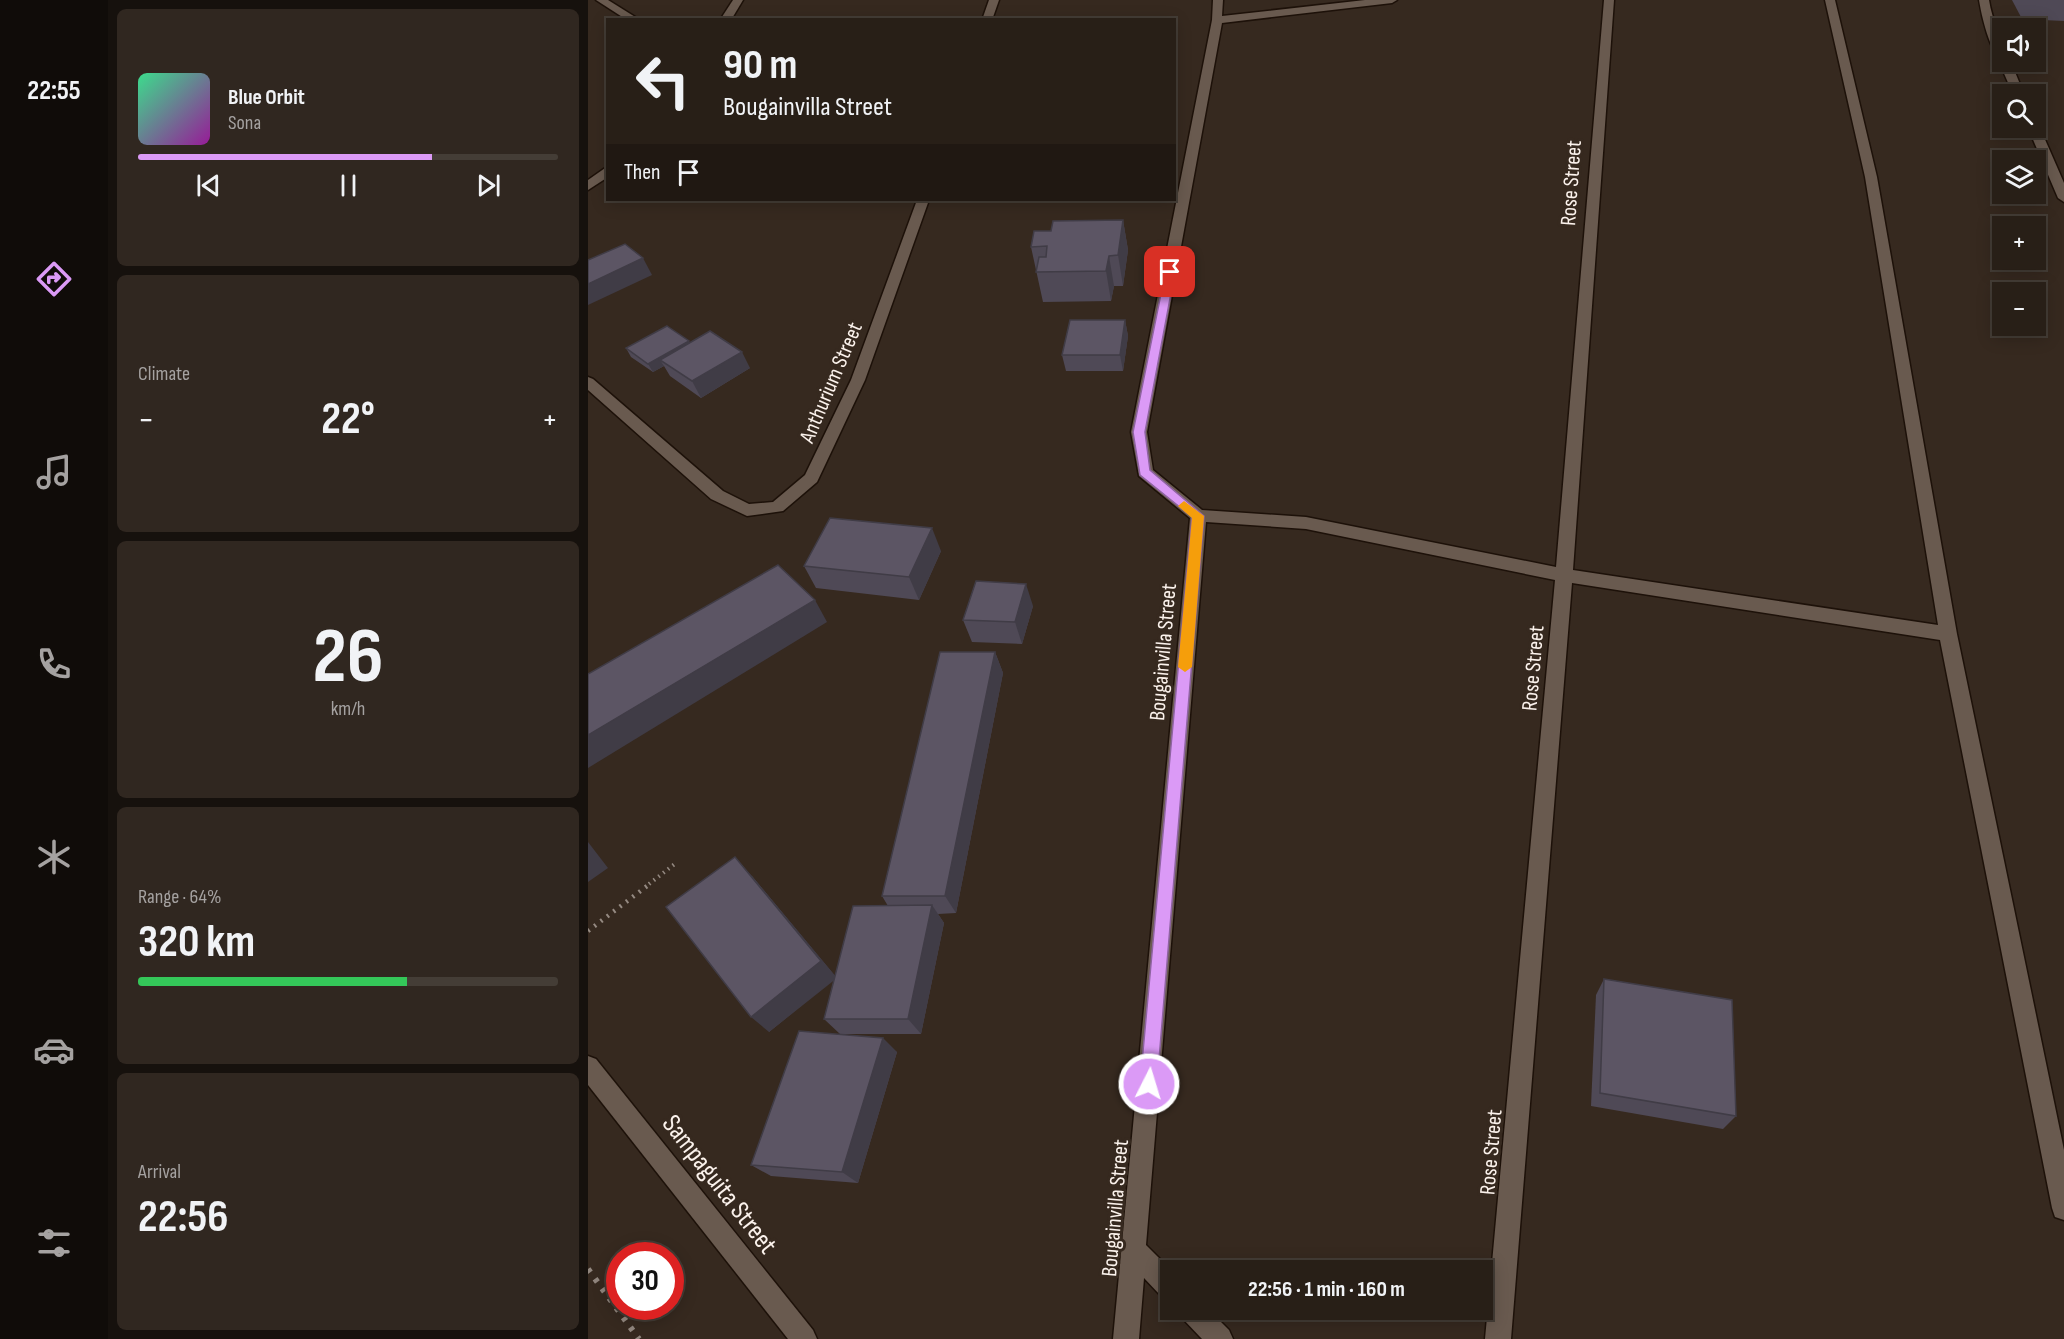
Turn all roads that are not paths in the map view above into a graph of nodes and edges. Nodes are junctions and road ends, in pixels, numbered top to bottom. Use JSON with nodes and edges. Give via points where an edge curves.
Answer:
{"nodes":[{"id":1,"x":601,"y":0,"type":"edge"},
{"id":2,"x":738,"y":0,"type":"edge"},
{"id":3,"x":994,"y":0,"type":"edge"},
{"id":4,"x":1218,"y":0,"type":"edge"},
{"id":5,"x":1392,"y":0,"type":"edge"},
{"id":6,"x":1609,"y":0,"type":"edge"},
{"id":7,"x":1830,"y":0,"type":"edge"},
{"id":8,"x":1984,"y":0,"type":"edge"},
{"id":9,"x":632,"y":18,"type":"edge"},
{"id":10,"x":726,"y":18,"type":"edge"},
{"id":11,"x":988,"y":18,"type":"edge"},
{"id":12,"x":1217,"y":20,"type":"junction"},
{"id":13,"x":1992,"y":31,"type":"edge"},
{"id":14,"x":2038,"y":138,"type":"edge"},
{"id":15,"x":606,"y":172,"type":"edge"},
{"id":16,"x":588,"y":186,"type":"edge"},
{"id":17,"x":2064,"y":198,"type":"edge"},
{"id":18,"x":922,"y":201,"type":"edge"},
{"id":19,"x":588,"y":382,"type":"edge"},
{"id":20,"x":1198,"y":516,"type":"junction"},
{"id":21,"x":1564,"y":575,"type":"junction"},
{"id":22,"x":1948,"y":634,"type":"junction"},
{"id":23,"x":588,"y":1067,"type":"edge"},
{"id":24,"x":2064,"y":1208,"type":"edge"},
{"id":25,"x":1134,"y":1250,"type":"junction"},
{"id":26,"x":1160,"y":1277,"type":"edge"},
{"id":27,"x":1202,"y":1320,"type":"edge"},
{"id":28,"x":804,"y":1339,"type":"edge"},
{"id":29,"x":1126,"y":1339,"type":"edge"},
{"id":30,"x":1220,"y":1339,"type":"edge"},
{"id":31,"x":1498,"y":1339,"type":"edge"}],
"edges":[{"from":1,"to":9,"type":"street"},
{"from":2,"to":10,"type":"street"},
{"from":3,"to":11,"type":"street"},
{"from":4,"to":12,"type":"street"},
{"from":5,"to":12,"type":"street"},
{"from":6,"to":21,"type":"street","name":"Rose Street"},
{"from":7,"to":22,"type":"street","via":[[1871,177]]},
{"from":8,"to":13,"type":"street"},
{"from":12,"to":20,"type":"street","via":[[1139,432],[1145,472]]},
{"from":14,"to":17,"type":"street"},
{"from":15,"to":16,"type":"street"},
{"from":18,"to":19,"type":"street","name":"Anthurium Street","via":[[858,380],[811,478],[777,507],[747,510],[717,495]]},
{"from":20,"to":21,"type":"street","via":[[1306,524]]},
{"from":20,"to":25,"type":"street","name":"Bougainvilla Street"},
{"from":21,"to":22,"type":"street"},
{"from":21,"to":31,"type":"street","name":"Rose Street"},
{"from":22,"to":24,"type":"street"},
{"from":23,"to":28,"type":"street","name":"Sampaguita Street"},
{"from":25,"to":26,"type":"street"},
{"from":25,"to":29,"type":"street","name":"Bougainvilla Street"},
{"from":27,"to":30,"type":"street"}]}
